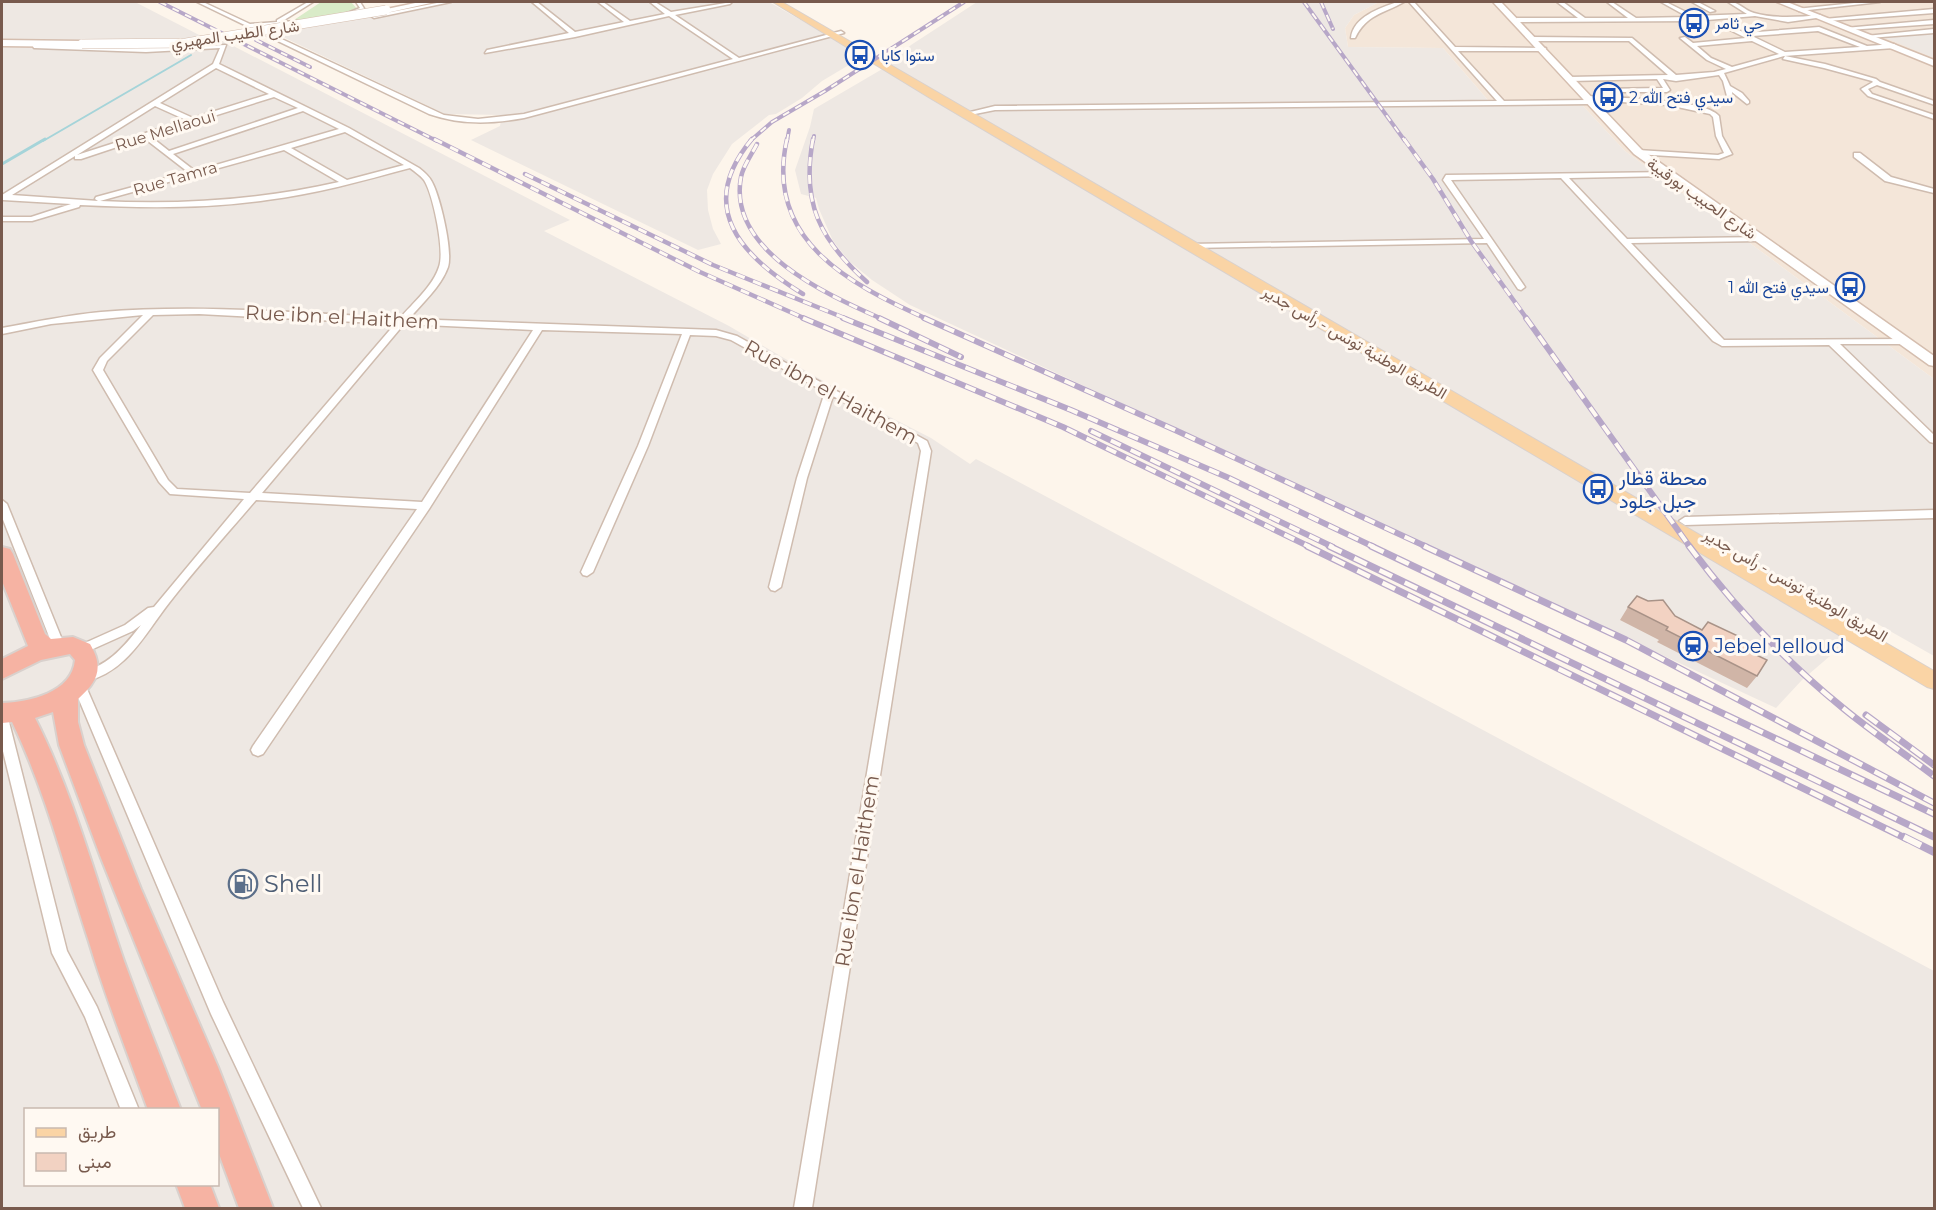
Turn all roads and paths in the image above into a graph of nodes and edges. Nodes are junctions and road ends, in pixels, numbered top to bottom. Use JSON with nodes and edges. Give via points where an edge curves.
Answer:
{"nodes":[{"id":1,"x":200,"y":2,"type":"edge"},
{"id":2,"x":216,"y":2,"type":"edge"},
{"id":3,"x":311,"y":2,"type":"edge"},
{"id":4,"x":358,"y":2,"type":"edge"},
{"id":5,"x":430,"y":2,"type":"edge"},
{"id":6,"x":446,"y":2,"type":"edge"},
{"id":7,"x":534,"y":2,"type":"edge"},
{"id":8,"x":600,"y":2,"type":"edge"},
{"id":9,"x":652,"y":2,"type":"edge"},
{"id":10,"x":730,"y":2,"type":"edge"},
{"id":11,"x":777,"y":2,"type":"edge"},
{"id":12,"x":785,"y":2,"type":"edge"},
{"id":13,"x":1401,"y":2,"type":"edge"},
{"id":14,"x":1411,"y":2,"type":"edge"},
{"id":15,"x":1497,"y":2,"type":"edge"},
{"id":16,"x":1560,"y":2,"type":"edge"},
{"id":17,"x":1610,"y":2,"type":"edge"},
{"id":18,"x":1663,"y":2,"type":"edge"},
{"id":19,"x":1695,"y":2,"type":"edge"},
{"id":20,"x":1731,"y":2,"type":"edge"},
{"id":21,"x":1781,"y":2,"type":"edge"},
{"id":22,"x":1877,"y":2,"type":"edge"},
{"id":23,"x":405,"y":7,"type":"junction"},
{"id":24,"x":1800,"y":9,"type":"junction"},
{"id":25,"x":1712,"y":11,"type":"dead end"},
{"id":26,"x":1935,"y":11,"type":"edge"},
{"id":27,"x":223,"y":12,"type":"junction"},
{"id":28,"x":670,"y":14,"type":"junction"},
{"id":29,"x":1752,"y":14,"type":"junction"},
{"id":30,"x":1695,"y":18,"type":"junction"},
{"id":31,"x":1823,"y":18,"type":"junction"},
{"id":32,"x":1634,"y":19,"type":"junction"},
{"id":33,"x":1517,"y":20,"type":"junction"},
{"id":34,"x":1584,"y":20,"type":"junction"},
{"id":35,"x":277,"y":22,"type":"junction"},
{"id":36,"x":1935,"y":22,"type":"edge"},
{"id":37,"x":629,"y":23,"type":"junction"},
{"id":38,"x":251,"y":26,"type":"junction"},
{"id":39,"x":1726,"y":26,"type":"dead end"},
{"id":40,"x":1848,"y":28,"type":"junction"},
{"id":41,"x":260,"y":29,"type":"junction"},
{"id":42,"x":1935,"y":31,"type":"edge"},
{"id":43,"x":269,"y":34,"type":"junction"},
{"id":44,"x":575,"y":34,"type":"junction"},
{"id":45,"x":837,"y":34,"type":"junction"},
{"id":46,"x":1744,"y":35,"type":"junction"},
{"id":47,"x":1869,"y":36,"type":"junction"},
{"id":48,"x":1353,"y":37,"type":"dead end"},
{"id":49,"x":1683,"y":38,"type":"dead end"},
{"id":50,"x":1534,"y":39,"type":"junction"},
{"id":51,"x":1753,"y":39,"type":"junction"},
{"id":52,"x":2,"y":44,"type":"edge"},
{"id":53,"x":66,"y":45,"type":"junction"},
{"id":54,"x":1692,"y":45,"type":"junction"},
{"id":55,"x":34,"y":46,"type":"junction"},
{"id":56,"x":1894,"y":46,"type":"junction"},
{"id":57,"x":1868,"y":48,"type":"junction"},
{"id":58,"x":1455,"y":49,"type":"junction"},
{"id":59,"x":1544,"y":49,"type":"junction"},
{"id":60,"x":487,"y":52,"type":"dead end"},
{"id":61,"x":1781,"y":55,"type":"junction"},
{"id":62,"x":738,"y":60,"type":"junction"},
{"id":63,"x":1935,"y":63,"type":"edge"},
{"id":64,"x":216,"y":66,"type":"junction"},
{"id":65,"x":1729,"y":68,"type":"junction"},
{"id":66,"x":1720,"y":72,"type":"junction"},
{"id":67,"x":1570,"y":79,"type":"junction"},
{"id":68,"x":1660,"y":79,"type":"junction"},
{"id":69,"x":1676,"y":79,"type":"junction"},
{"id":70,"x":1876,"y":83,"type":"junction"},
{"id":71,"x":1728,"y":87,"type":"junction"},
{"id":72,"x":1656,"y":91,"type":"junction"},
{"id":73,"x":273,"y":95,"type":"junction"},
{"id":74,"x":1585,"y":97,"type":"junction"},
{"id":75,"x":1730,"y":99,"type":"dead end"},
{"id":76,"x":1747,"y":102,"type":"dead end"},
{"id":77,"x":155,"y":103,"type":"junction"},
{"id":78,"x":1502,"y":103,"type":"junction"},
{"id":79,"x":1668,"y":103,"type":"junction"},
{"id":80,"x":1935,"y":103,"type":"edge"},
{"id":81,"x":302,"y":109,"type":"junction"},
{"id":82,"x":969,"y":113,"type":"junction"},
{"id":83,"x":1935,"y":117,"type":"edge"},
{"id":84,"x":193,"y":121,"type":"junction"},
{"id":85,"x":347,"y":129,"type":"junction"},
{"id":86,"x":145,"y":136,"type":"junction"},
{"id":87,"x":85,"y":147,"type":"junction"},
{"id":88,"x":285,"y":148,"type":"junction"},
{"id":89,"x":96,"y":151,"type":"junction"},
{"id":90,"x":1638,"y":152,"type":"junction"},
{"id":91,"x":170,"y":153,"type":"junction"},
{"id":92,"x":1857,"y":155,"type":"dead end"},
{"id":93,"x":57,"y":164,"type":"junction"},
{"id":94,"x":410,"y":166,"type":"junction"},
{"id":95,"x":192,"y":172,"type":"junction"},
{"id":96,"x":1669,"y":174,"type":"junction"},
{"id":97,"x":1563,"y":175,"type":"junction"},
{"id":98,"x":346,"y":183,"type":"junction"},
{"id":99,"x":135,"y":190,"type":"junction"},
{"id":100,"x":1935,"y":191,"type":"edge"},
{"id":101,"x":2,"y":198,"type":"edge"},
{"id":102,"x":82,"y":203,"type":"junction"},
{"id":103,"x":130,"y":204,"type":"junction"},
{"id":104,"x":2,"y":219,"type":"edge"},
{"id":105,"x":1760,"y":239,"type":"junction"},
{"id":106,"x":1490,"y":241,"type":"junction"},
{"id":107,"x":1624,"y":241,"type":"junction"},
{"id":108,"x":1197,"y":245,"type":"junction"},
{"id":109,"x":1521,"y":288,"type":"dead end"},
{"id":110,"x":150,"y":313,"type":"junction"},
{"id":111,"x":400,"y":321,"type":"junction"},
{"id":112,"x":540,"y":326,"type":"junction"},
{"id":113,"x":2,"y":331,"type":"edge"},
{"id":114,"x":687,"y":332,"type":"junction"},
{"id":115,"x":1904,"y":341,"type":"junction"},
{"id":116,"x":1833,"y":343,"type":"junction"},
{"id":117,"x":1935,"y":362,"type":"edge"},
{"id":118,"x":830,"y":390,"type":"junction"},
{"id":119,"x":1935,"y":440,"type":"edge"},
{"id":120,"x":252,"y":496,"type":"junction"},
{"id":121,"x":2,"y":504,"type":"edge"},
{"id":122,"x":424,"y":506,"type":"junction"},
{"id":123,"x":1935,"y":514,"type":"edge"},
{"id":124,"x":1685,"y":522,"type":"junction"},
{"id":125,"x":2,"y":554,"type":"edge"},
{"id":126,"x":587,"y":572,"type":"dead end"},
{"id":127,"x":775,"y":587,"type":"dead end"},
{"id":128,"x":164,"y":601,"type":"junction"},
{"id":129,"x":63,"y":648,"type":"junction"},
{"id":130,"x":1935,"y":665,"type":"edge"},
{"id":131,"x":2,"y":670,"type":"edge"},
{"id":132,"x":1935,"y":681,"type":"edge"},
{"id":133,"x":75,"y":685,"type":"junction"},
{"id":134,"x":8,"y":716,"type":"edge"},
{"id":135,"x":258,"y":750,"type":"dead end"},
{"id":136,"x":129,"y":1108,"type":"edge"},
{"id":137,"x":164,"y":1108,"type":"edge"},
{"id":138,"x":217,"y":1108,"type":"edge"},
{"id":139,"x":219,"y":1113,"type":"edge"},
{"id":140,"x":193,"y":1186,"type":"edge"},
{"id":141,"x":202,"y":1209,"type":"edge"},
{"id":142,"x":256,"y":1209,"type":"edge"},
{"id":143,"x":312,"y":1209,"type":"edge"},
{"id":144,"x":803,"y":1209,"type":"edge"}],
"edges":[{"from":1,"to":27,"type":"street"},
{"from":2,"to":27,"type":"street"},
{"from":3,"to":35,"type":"street"},
{"from":4,"to":35,"type":"street","via":[[363,9],[352,14]]},
{"from":5,"to":23,"type":"main road"},
{"from":6,"to":23,"type":"main road"},
{"from":6,"to":43,"type":"street"},
{"from":7,"to":44,"type":"street"},
{"from":8,"to":37,"type":"street"},
{"from":9,"to":28,"type":"street"},
{"from":10,"to":28,"type":"street"},
{"from":11,"to":45,"type":"main road","name":"الطريق الوطنية تونس - رأس جدير"},
{"from":12,"to":45,"type":"main road","name":"الطريق الوطنية تونس - رأس جدير"},
{"from":13,"to":48,"type":"street","via":[[1362,21]]},
{"from":14,"to":58,"type":"street"},
{"from":15,"to":33,"type":"main road","name":"شارع الحبيب بورقيبة"},
{"from":16,"to":34,"type":"street"},
{"from":17,"to":32,"type":"street"},
{"from":18,"to":30,"type":"street"},
{"from":19,"to":25,"type":"street"},
{"from":20,"to":29,"type":"street"},
{"from":21,"to":24,"type":"main road"},
{"from":22,"to":24,"type":"street"},
{"from":23,"to":53,"type":"main road","name":"شارع الطيب المهيري","bridge":true,"via":[[186,43]]},
{"from":24,"to":31,"type":"main road"},
{"from":26,"to":31,"type":"street"},
{"from":27,"to":38,"type":"street"},
{"from":28,"to":37,"type":"street"},
{"from":28,"to":62,"type":"street"},
{"from":29,"to":30,"type":"street"},
{"from":29,"to":31,"type":"street","via":[[1788,20]]},
{"from":30,"to":32,"type":"street"},
{"from":31,"to":40,"type":"main road"},
{"from":32,"to":34,"type":"street"},
{"from":33,"to":34,"type":"street"},
{"from":33,"to":50,"type":"main road","name":"شارع الحبيب بورقيبة"},
{"from":35,"to":38,"type":"street"},
{"from":35,"to":41,"type":"street"},
{"from":36,"to":40,"type":"street"},
{"from":37,"to":44,"type":"street"},
{"from":38,"to":41,"type":"street"},
{"from":39,"to":46,"type":"street"},
{"from":40,"to":47,"type":"main road"},
{"from":41,"to":43,"type":"street"},
{"from":42,"to":47,"type":"street"},
{"from":43,"to":62,"type":"street","via":[[437,115],[477,121],[524,116]]},
{"from":44,"to":60,"type":"street"},
{"from":45,"to":62,"type":"street"},
{"from":45,"to":82,"type":"main road","name":"الطريق الوطنية تونس - رأس جدير"},
{"from":46,"to":51,"type":"street"},
{"from":46,"to":57,"type":"street","via":[[1819,29]]},
{"from":47,"to":56,"type":"main road"},
{"from":49,"to":54,"type":"street"},
{"from":50,"to":59,"type":"main road","name":"شارع الحبيب بورقيبة"},
{"from":50,"to":69,"type":"street","via":[[1630,39]]},
{"from":51,"to":54,"type":"street"},
{"from":51,"to":61,"type":"street"},
{"from":52,"to":53,"type":"main road"},
{"from":52,"to":55,"type":"main road"},
{"from":53,"to":55,"type":"main road"},
{"from":54,"to":65,"type":"street"},
{"from":55,"to":64,"type":"street","via":[[146,50],[222,45],[225,49]]},
{"from":56,"to":57,"type":"street"},
{"from":56,"to":63,"type":"main road"},
{"from":57,"to":61,"type":"street"},
{"from":58,"to":59,"type":"street"},
{"from":58,"to":78,"type":"street"},
{"from":59,"to":67,"type":"main road","name":"شارع الحبيب بورقيبة"},
{"from":61,"to":65,"type":"street"},
{"from":61,"to":70,"type":"street"},
{"from":64,"to":73,"type":"street"},
{"from":64,"to":77,"type":"street"},
{"from":65,"to":66,"type":"street"},
{"from":66,"to":69,"type":"street"},
{"from":66,"to":71,"type":"street"},
{"from":67,"to":68,"type":"street"},
{"from":67,"to":74,"type":"main road","name":"شارع الحبيب بورقيبة"},
{"from":68,"to":69,"type":"street"},
{"from":68,"to":72,"type":"street","via":[[1667,90]]},
{"from":70,"to":80,"type":"street"},
{"from":70,"to":83,"type":"street","via":[[1866,87],[1865,92]]},
{"from":71,"to":75,"type":"street"},
{"from":71,"to":76,"type":"street"},
{"from":72,"to":74,"type":"street"},
{"from":72,"to":79,"type":"street"},
{"from":73,"to":81,"type":"street"},
{"from":73,"to":84,"type":"street","name":"Rue Mellaoui"},
{"from":74,"to":78,"type":"street"},
{"from":74,"to":79,"type":"street"},
{"from":74,"to":90,"type":"main road","name":"شارع الحبيب بورقيبة"},
{"from":77,"to":84,"type":"street"},
{"from":77,"to":87,"type":"street"},
{"from":78,"to":82,"type":"street","via":[[995,108]]},
{"from":79,"to":90,"type":"street","via":[[1714,114],[1727,155]]},
{"from":81,"to":85,"type":"street"},
{"from":81,"to":91,"type":"street"},
{"from":82,"to":108,"type":"main road","name":"الطريق الوطنية تونس - رأس جدير"},
{"from":84,"to":86,"type":"street","name":"Rue Mellaoui"},
{"from":85,"to":88,"type":"street","name":"Rue Tamra"},
{"from":85,"to":94,"type":"street"},
{"from":86,"to":89,"type":"street","name":"Rue Mellaoui"},
{"from":86,"to":91,"type":"street"},
{"from":87,"to":89,"type":"street"},
{"from":87,"to":93,"type":"street"},
{"from":88,"to":95,"type":"street","name":"Rue Tamra"},
{"from":88,"to":98,"type":"street"},
{"from":89,"to":93,"type":"street","name":"Rue Mellaoui"},
{"from":90,"to":96,"type":"main road","name":"شارع الحبيب بورقيبة"},
{"from":91,"to":95,"type":"street"},
{"from":92,"to":100,"type":"street","via":[[1888,179]]},
{"from":93,"to":101,"type":"street"},
{"from":94,"to":98,"type":"street"},
{"from":94,"to":111,"type":"street","via":[[428,183],[447,258],[442,273]]},
{"from":95,"to":99,"type":"street","name":"Rue Tamra"},
{"from":96,"to":97,"type":"street"},
{"from":96,"to":105,"type":"main road","name":"شارع الحبيب بورقيبة"},
{"from":97,"to":106,"type":"street","via":[[1449,177],[1447,180]]},
{"from":97,"to":107,"type":"street"},
{"from":98,"to":103,"type":"street","via":[[242,201]]},
{"from":99,"to":102,"type":"street","name":"Rue Tamra"},
{"from":99,"to":103,"type":"street","via":[[128,200]]},
{"from":101,"to":102,"type":"street"},
{"from":102,"to":103,"type":"street"},
{"from":102,"to":104,"type":"street","name":"Rue Tamra","via":[[32,219]]},
{"from":105,"to":107,"type":"street"},
{"from":105,"to":115,"type":"main road","name":"شارع الحبيب بورقيبة"},
{"from":106,"to":108,"type":"street"},
{"from":106,"to":109,"type":"street"},
{"from":107,"to":116,"type":"street","via":[[1722,343]]},
{"from":108,"to":124,"type":"main road","name":"الطريق الوطنية تونس - رأس جدير"},
{"from":108,"to":132,"type":"main road","name":"الطريق الوطنية تونس - رأس جدير"},
{"from":110,"to":111,"type":"street","name":"Rue ibn el Haithem","via":[[220,311]]},
{"from":110,"to":113,"type":"street","name":"Rue ibn el Haithem","via":[[73,317]]},
{"from":110,"to":120,"type":"street","via":[[103,360],[98,370],[168,488],[184,494]]},
{"from":111,"to":112,"type":"street","name":"Rue ibn el Haithem"},
{"from":111,"to":120,"type":"street"},
{"from":112,"to":114,"type":"street","name":"Rue ibn el Haithem"},
{"from":112,"to":122,"type":"street"},
{"from":114,"to":118,"type":"street","name":"Rue ibn el Haithem","via":[[734,338]]},
{"from":114,"to":126,"type":"street","via":[[643,446]]},
{"from":115,"to":116,"type":"street"},
{"from":115,"to":117,"type":"main road","name":"شارع الحبيب بورقيبة"},
{"from":116,"to":119,"type":"street"},
{"from":118,"to":127,"type":"street","via":[[802,478]]},
{"from":118,"to":144,"type":"street","name":"Rue ibn el Haithem","via":[[917,436],[926,451]]},
{"from":120,"to":122,"type":"street"},
{"from":120,"to":128,"type":"street"},
{"from":121,"to":129,"type":"street"},
{"from":122,"to":135,"type":"street"},
{"from":123,"to":124,"type":"street"},
{"from":124,"to":130,"type":"main road","name":"الطريق الوطنية تونس - رأس جدير"},
{"from":125,"to":129,"type":"highway","via":[[34,639]]},
{"from":128,"to":129,"type":"street","via":[[140,621]]},
{"from":128,"to":133,"type":"street","via":[[120,657]]},
{"from":129,"to":131,"type":"highway","via":[[30,653]]},
{"from":129,"to":133,"type":"highway","via":[[87,662]]},
{"from":133,"to":134,"type":"highway","via":[[49,704]]},
{"from":133,"to":138,"type":"highway","via":[[63,715],[68,737]]},
{"from":133,"to":143,"type":"street","via":[[217,1008]]},
{"from":134,"to":136,"type":"street","via":[[60,952],[91,1013]]},
{"from":134,"to":137,"type":"highway","via":[[35,743]]},
{"from":139,"to":142,"type":"highway"},
{"from":140,"to":141,"type":"highway"}]}
